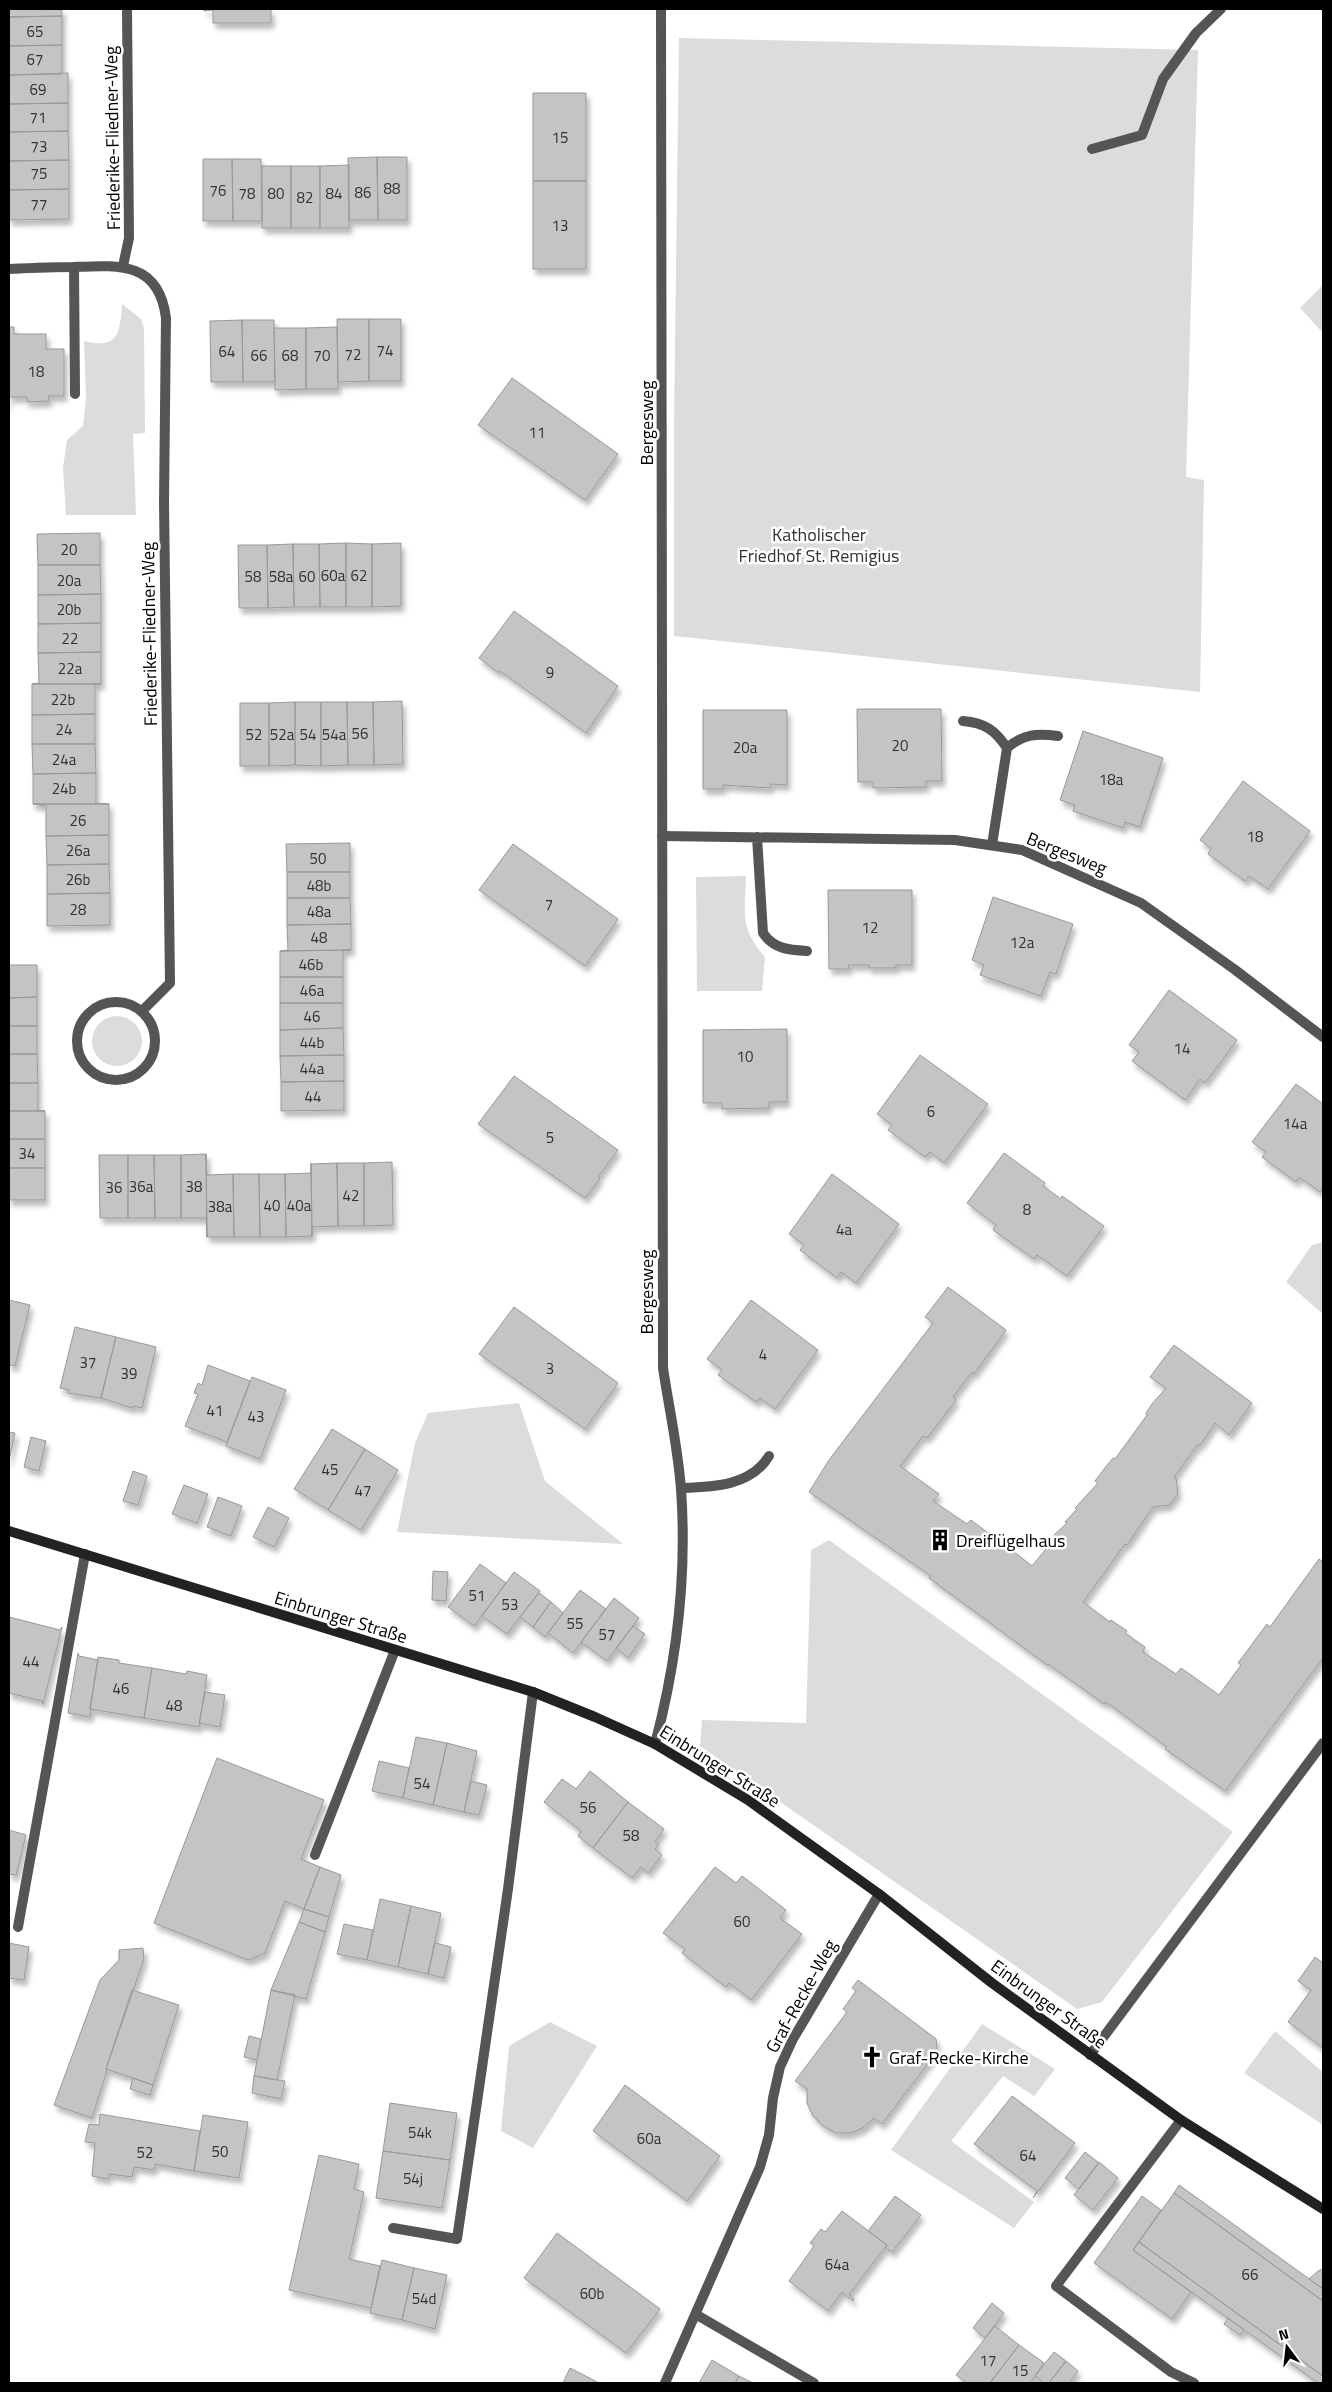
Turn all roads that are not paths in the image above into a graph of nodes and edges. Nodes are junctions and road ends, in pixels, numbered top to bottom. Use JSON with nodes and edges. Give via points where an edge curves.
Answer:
{"nodes":[{"id":1,"x":127,"y":9,"type":"edge"},
{"id":2,"x":661,"y":9,"type":"edge"},
{"id":3,"x":1221,"y":9,"type":"edge"},
{"id":4,"x":1092,"y":149,"type":"dead end"},
{"id":5,"x":123,"y":266,"type":"junction"},
{"id":6,"x":74,"y":267,"type":"junction"},
{"id":7,"x":9,"y":268,"type":"edge"},
{"id":8,"x":75,"y":394,"type":"dead end"},
{"id":9,"x":963,"y":721,"type":"dead end"},
{"id":10,"x":1058,"y":736,"type":"dead end"},
{"id":11,"x":1007,"y":748,"type":"junction"},
{"id":12,"x":662,"y":836,"type":"junction"},
{"id":13,"x":757,"y":838,"type":"junction"},
{"id":14,"x":992,"y":845,"type":"junction"},
{"id":15,"x":807,"y":951,"type":"dead end"},
{"id":16,"x":142,"y":1011,"type":"junction"},
{"id":17,"x":1323,"y":1036,"type":"edge"},
{"id":18,"x":769,"y":1456,"type":"dead end"},
{"id":19,"x":681,"y":1488,"type":"junction"},
{"id":20,"x":9,"y":1531,"type":"edge"},
{"id":21,"x":85,"y":1554,"type":"junction"},
{"id":22,"x":395,"y":1650,"type":"junction"},
{"id":23,"x":533,"y":1692,"type":"junction"},
{"id":24,"x":1323,"y":1743,"type":"edge"},
{"id":25,"x":655,"y":1744,"type":"junction"},
{"id":26,"x":315,"y":1854,"type":"dead end"},
{"id":27,"x":879,"y":1894,"type":"junction"},
{"id":28,"x":18,"y":1927,"type":"dead end"},
{"id":29,"x":1090,"y":2055,"type":"junction"},
{"id":30,"x":1181,"y":2120,"type":"junction"},
{"id":31,"x":1323,"y":2209,"type":"edge"},
{"id":32,"x":393,"y":2228,"type":"dead end"},
{"id":33,"x":696,"y":2315,"type":"junction"},
{"id":34,"x":665,"y":2383,"type":"edge"},
{"id":35,"x":814,"y":2383,"type":"edge"},
{"id":36,"x":1194,"y":2383,"type":"edge"}],
"edges":[{"from":1,"to":5,"type":"street","name":"Friederike-Fliedner-Weg","via":[[129,238]]},
{"from":2,"to":12,"type":"street","name":"Bergesweg"},
{"from":3,"to":4,"type":"street","via":[[1196,33],[1163,78],[1142,135]]},
{"from":5,"to":6,"type":"street","name":"Friederike-Fliedner-Weg"},
{"from":5,"to":16,"type":"street","name":"Friederike-Fliedner-Weg","via":[[138,272],[156,286],[161,293],[166,318],[164,511],[170,983]]},
{"from":6,"to":7,"type":"street","name":"Friederike-Fliedner-Weg"},
{"from":6,"to":8,"type":"street"},
{"from":9,"to":11,"type":"street","via":[[989,727]]},
{"from":10,"to":11,"type":"street","via":[[1027,736]]},
{"from":11,"to":14,"type":"street"},
{"from":12,"to":13,"type":"street","name":"Bergesweg"},
{"from":12,"to":19,"type":"street","name":"Bergesweg","via":[[663,1368]]},
{"from":13,"to":14,"type":"street","name":"Bergesweg","via":[[955,840]]},
{"from":13,"to":15,"type":"street","via":[[763,933],[772,944],[781,948]]},
{"from":14,"to":17,"type":"street","name":"Bergesweg","via":[[1022,850],[1142,903]]},
{"from":16,"to":16,"type":"street","via":[[150,1021],[155,1040],[152,1059],[144,1069],[120,1080],[107,1079],[86,1066],[79,1055],[77,1042],[79,1029],[89,1013],[106,1003],[118,1002]]},
{"from":18,"to":19,"type":"street","via":[[749,1476],[720,1486]]},
{"from":19,"to":25,"type":"street","name":"Bergesweg","via":[[683,1578],[668,1697]]},
{"from":20,"to":21,"type":"street","name":"Einbrunger Straße"},
{"from":21,"to":22,"type":"street","name":"Einbrunger Straße"},
{"from":21,"to":28,"type":"street"},
{"from":22,"to":23,"type":"street","name":"Einbrunger Straße"},
{"from":22,"to":26,"type":"street"},
{"from":23,"to":25,"type":"street","name":"Einbrunger Straße"},
{"from":23,"to":32,"type":"street","via":[[457,2239]]},
{"from":24,"to":29,"type":"street"},
{"from":25,"to":27,"type":"street","name":"Einbrunger Straße","via":[[748,1800]]},
{"from":27,"to":29,"type":"street","name":"Einbrunger Straße"},
{"from":27,"to":33,"type":"street","name":"Graf-Recke-Weg","via":[[792,2039],[780,2067],[769,2135],[760,2167]]},
{"from":29,"to":30,"type":"street","name":"Einbrunger Straße"},
{"from":30,"to":31,"type":"street","name":"Einbrunger Straße"},
{"from":30,"to":36,"type":"street","via":[[1056,2286],[1171,2372]]},
{"from":33,"to":34,"type":"street","name":"Graf-Recke-Weg"},
{"from":33,"to":35,"type":"street"}]}
